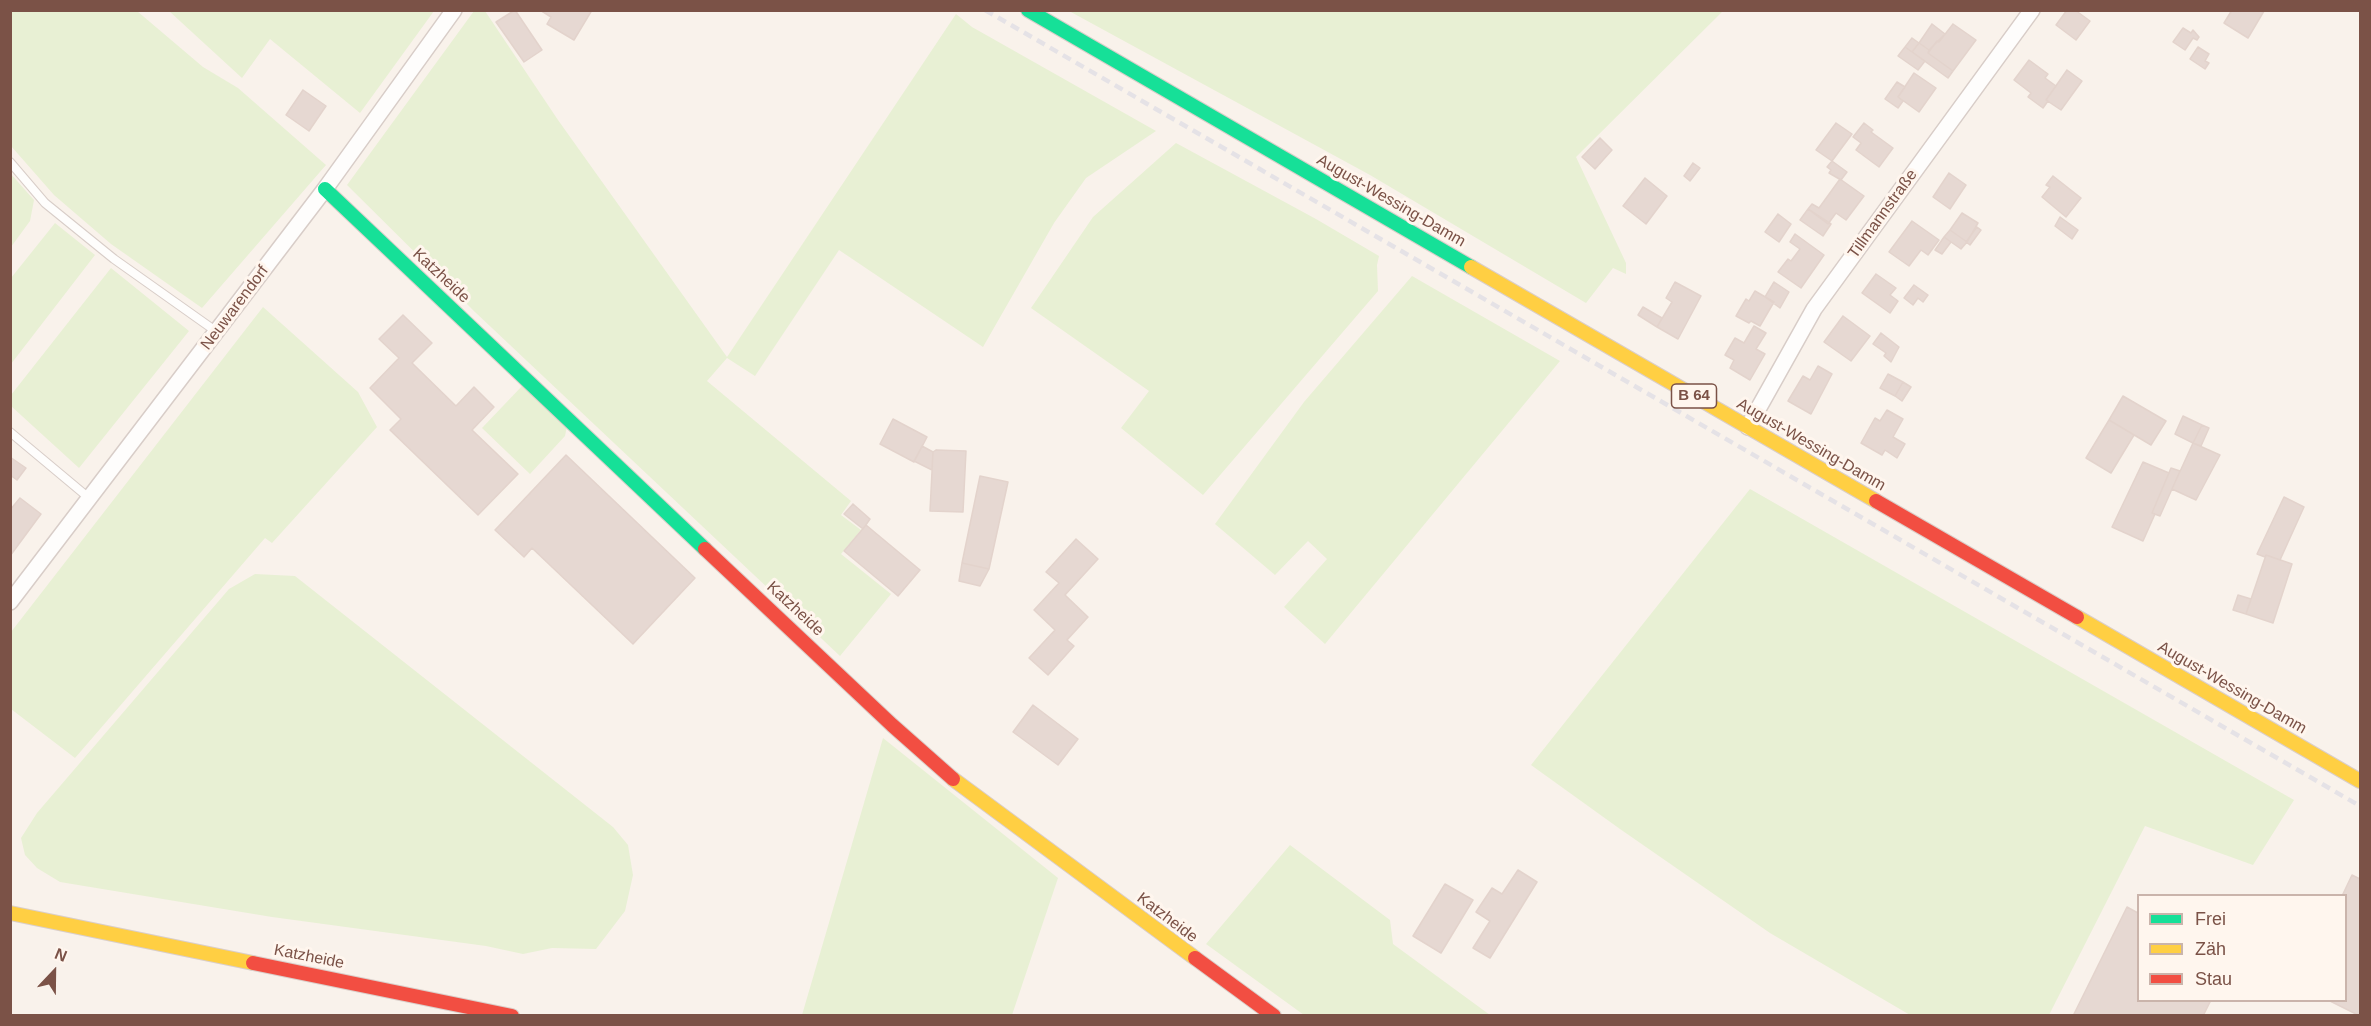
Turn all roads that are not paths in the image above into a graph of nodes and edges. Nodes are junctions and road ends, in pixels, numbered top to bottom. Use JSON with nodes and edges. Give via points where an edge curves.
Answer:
{"nodes":[{"id":1,"x":454,"y":10,"type":"edge"},
{"id":2,"x":1028,"y":10,"type":"edge"},
{"id":3,"x":2032,"y":10,"type":"edge"},
{"id":4,"x":10,"y":162,"type":"edge"},
{"id":5,"x":325,"y":189,"type":"junction"},
{"id":6,"x":217,"y":332,"type":"junction"},
{"id":7,"x":1748,"y":427,"type":"junction"},
{"id":8,"x":10,"y":432,"type":"edge"},
{"id":9,"x":89,"y":498,"type":"junction"},
{"id":10,"x":10,"y":602,"type":"edge"},
{"id":11,"x":2361,"y":781,"type":"edge"},
{"id":12,"x":10,"y":913,"type":"edge"},
{"id":13,"x":512,"y":1016,"type":"edge"},
{"id":14,"x":1274,"y":1016,"type":"edge"}],
"edges":[{"from":1,"to":5,"type":"street","name":"Neuwarendorf"},
{"from":2,"to":7,"type":"street","name":"August-Wessing-Damm","number":"B 64"},
{"from":3,"to":7,"type":"street","name":"Tillmannstraße","via":[[1814,309]]},
{"from":4,"to":6,"type":"lane","via":[[45,203],[114,259]]},
{"from":5,"to":6,"type":"street","name":"Neuwarendorf"},
{"from":5,"to":14,"type":"street","name":"Katzheide","via":[[963,787]]},
{"from":6,"to":9,"type":"street","name":"Neuwarendorf"},
{"from":7,"to":11,"type":"street","name":"August-Wessing-Damm","number":"B 64"},
{"from":8,"to":9,"type":"lane"},
{"from":9,"to":10,"type":"street","name":"Neuwarendorf"},
{"from":12,"to":13,"type":"street","name":"Katzheide"}]}
